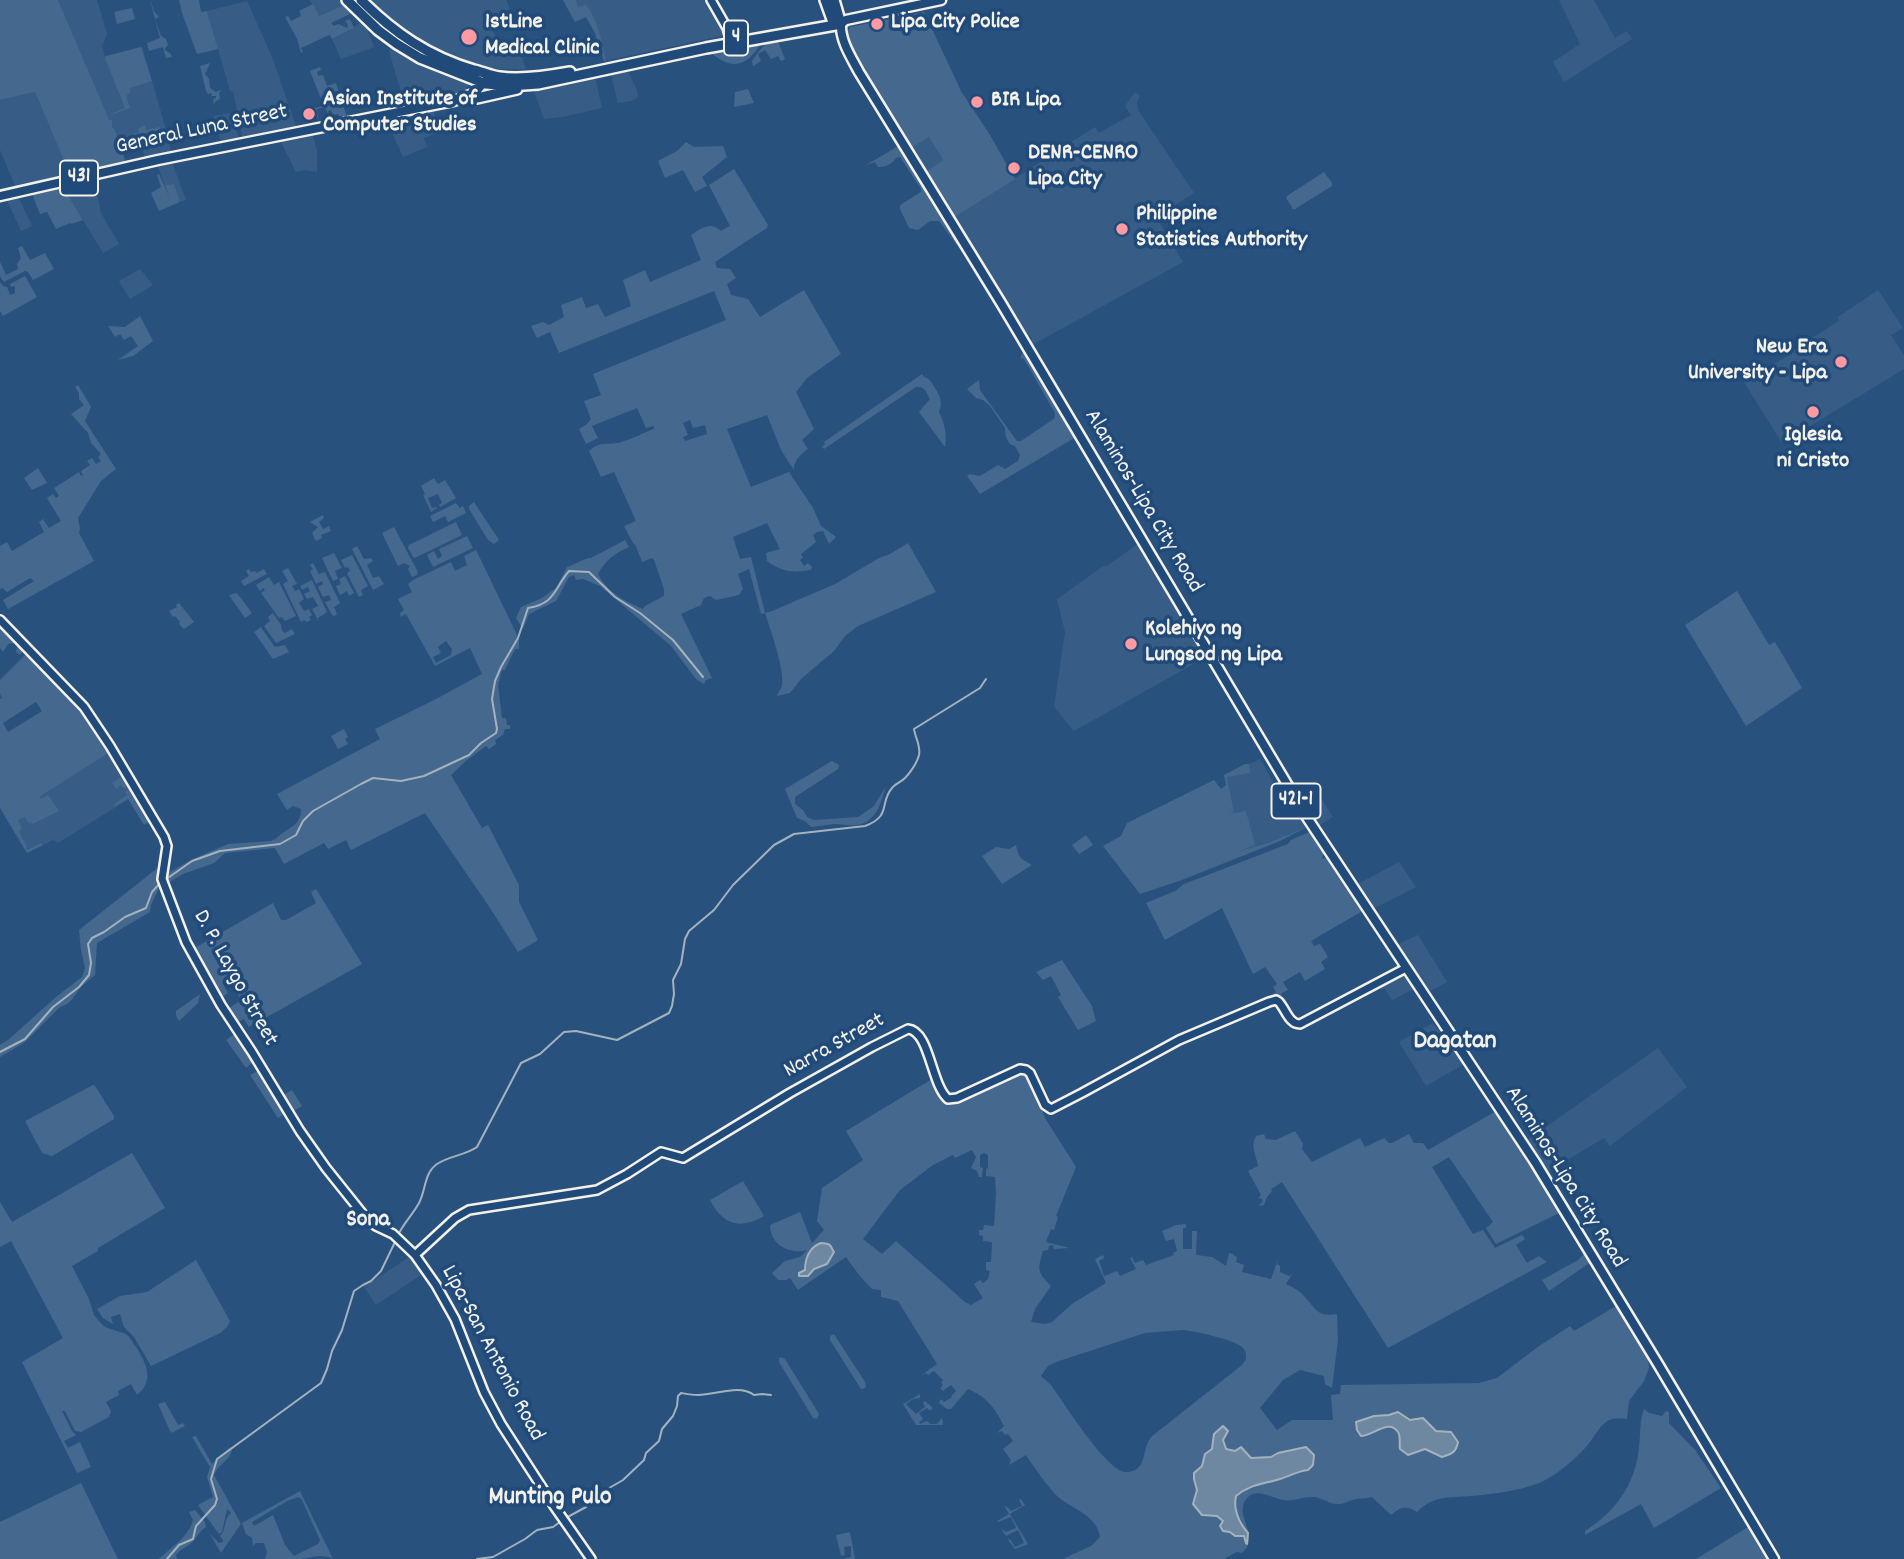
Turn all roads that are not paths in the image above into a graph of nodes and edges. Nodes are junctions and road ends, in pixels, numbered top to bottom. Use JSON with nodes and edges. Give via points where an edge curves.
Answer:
{"nodes":[{"id":1,"x":347,"y":0,"type":"edge"},
{"id":2,"x":361,"y":0,"type":"edge"},
{"id":3,"x":711,"y":0,"type":"edge"},
{"id":4,"x":825,"y":0,"type":"edge"},
{"id":5,"x":834,"y":0,"type":"edge"},
{"id":6,"x":941,"y":0,"type":"edge"},
{"id":7,"x":839,"y":23,"type":"junction"},
{"id":8,"x":730,"y":39,"type":"junction"},
{"id":9,"x":475,"y":75,"type":"junction"},
{"id":10,"x":530,"y":76,"type":"junction"},
{"id":11,"x":514,"y":82,"type":"junction"},
{"id":12,"x":486,"y":85,"type":"junction"},
{"id":13,"x":526,"y":86,"type":"junction"},
{"id":14,"x":0,"y":197,"type":"edge"},
{"id":15,"x":0,"y":620,"type":"edge"},
{"id":16,"x":1406,"y":968,"type":"junction"},
{"id":17,"x":396,"y":1237,"type":"joint"},
{"id":18,"x":415,"y":1255,"type":"junction"},
{"id":19,"x":591,"y":1559,"type":"edge"},
{"id":20,"x":1774,"y":1559,"type":"edge"}],
"edges":[{"from":1,"to":9,"type":"highway","number":"4","via":[[397,44],[430,63]]},
{"from":2,"to":9,"type":"highway","number":"4","via":[[416,46]]},
{"from":3,"to":8,"type":"street"},
{"from":4,"to":7,"type":"highway"},
{"from":5,"to":7,"type":"highway"},
{"from":6,"to":7,"type":"main road","number":"4"},
{"from":7,"to":8,"type":"highway","number":"4"},
{"from":7,"to":13,"type":"highway","number":"4"},
{"from":7,"to":16,"type":"main road","name":"Alaminos-Lipa City Road","number":"421-1","via":[[859,72],[1295,799]]},
{"from":8,"to":10,"type":"highway","number":"4","via":[[583,70]]},
{"from":9,"to":10,"type":"highway","via":[[519,71]]},
{"from":9,"to":12,"type":"highway","number":"4"},
{"from":9,"to":12,"type":"highway","via":[[479,85]]},
{"from":10,"to":11,"type":"highway","number":"4"},
{"from":11,"to":12,"type":"highway","number":"4"},
{"from":11,"to":13,"type":"highway","number":"4"},
{"from":12,"to":13,"type":"highway"},
{"from":12,"to":14,"type":"main road","name":"General Luna Street","number":"431","via":[[454,101],[156,160]]},
{"from":15,"to":17,"type":"street","name":"D. P. Laygo Street","via":[[92,717],[166,842],[162,878],[166,890],[188,946],[221,1005],[326,1168],[366,1218]]},
{"from":16,"to":18,"type":"street","name":"Narra Street","via":[[1300,1024],[1292,1021],[1279,1002],[1269,1002],[1179,1040],[1051,1109],[1030,1073],[1020,1069],[948,1099],[937,1084],[917,1032],[903,1031],[683,1158],[661,1152],[597,1190],[469,1210]]},
{"from":16,"to":20,"type":"main road","name":"Alaminos-Lipa City Road","number":"421-1","via":[[1542,1173]]},
{"from":17,"to":18,"type":"street","name":"Lipa-San Antonio Road"},
{"from":18,"to":19,"type":"street","name":"Lipa-San Antonio Road","via":[[455,1320],[501,1424]]}]}
